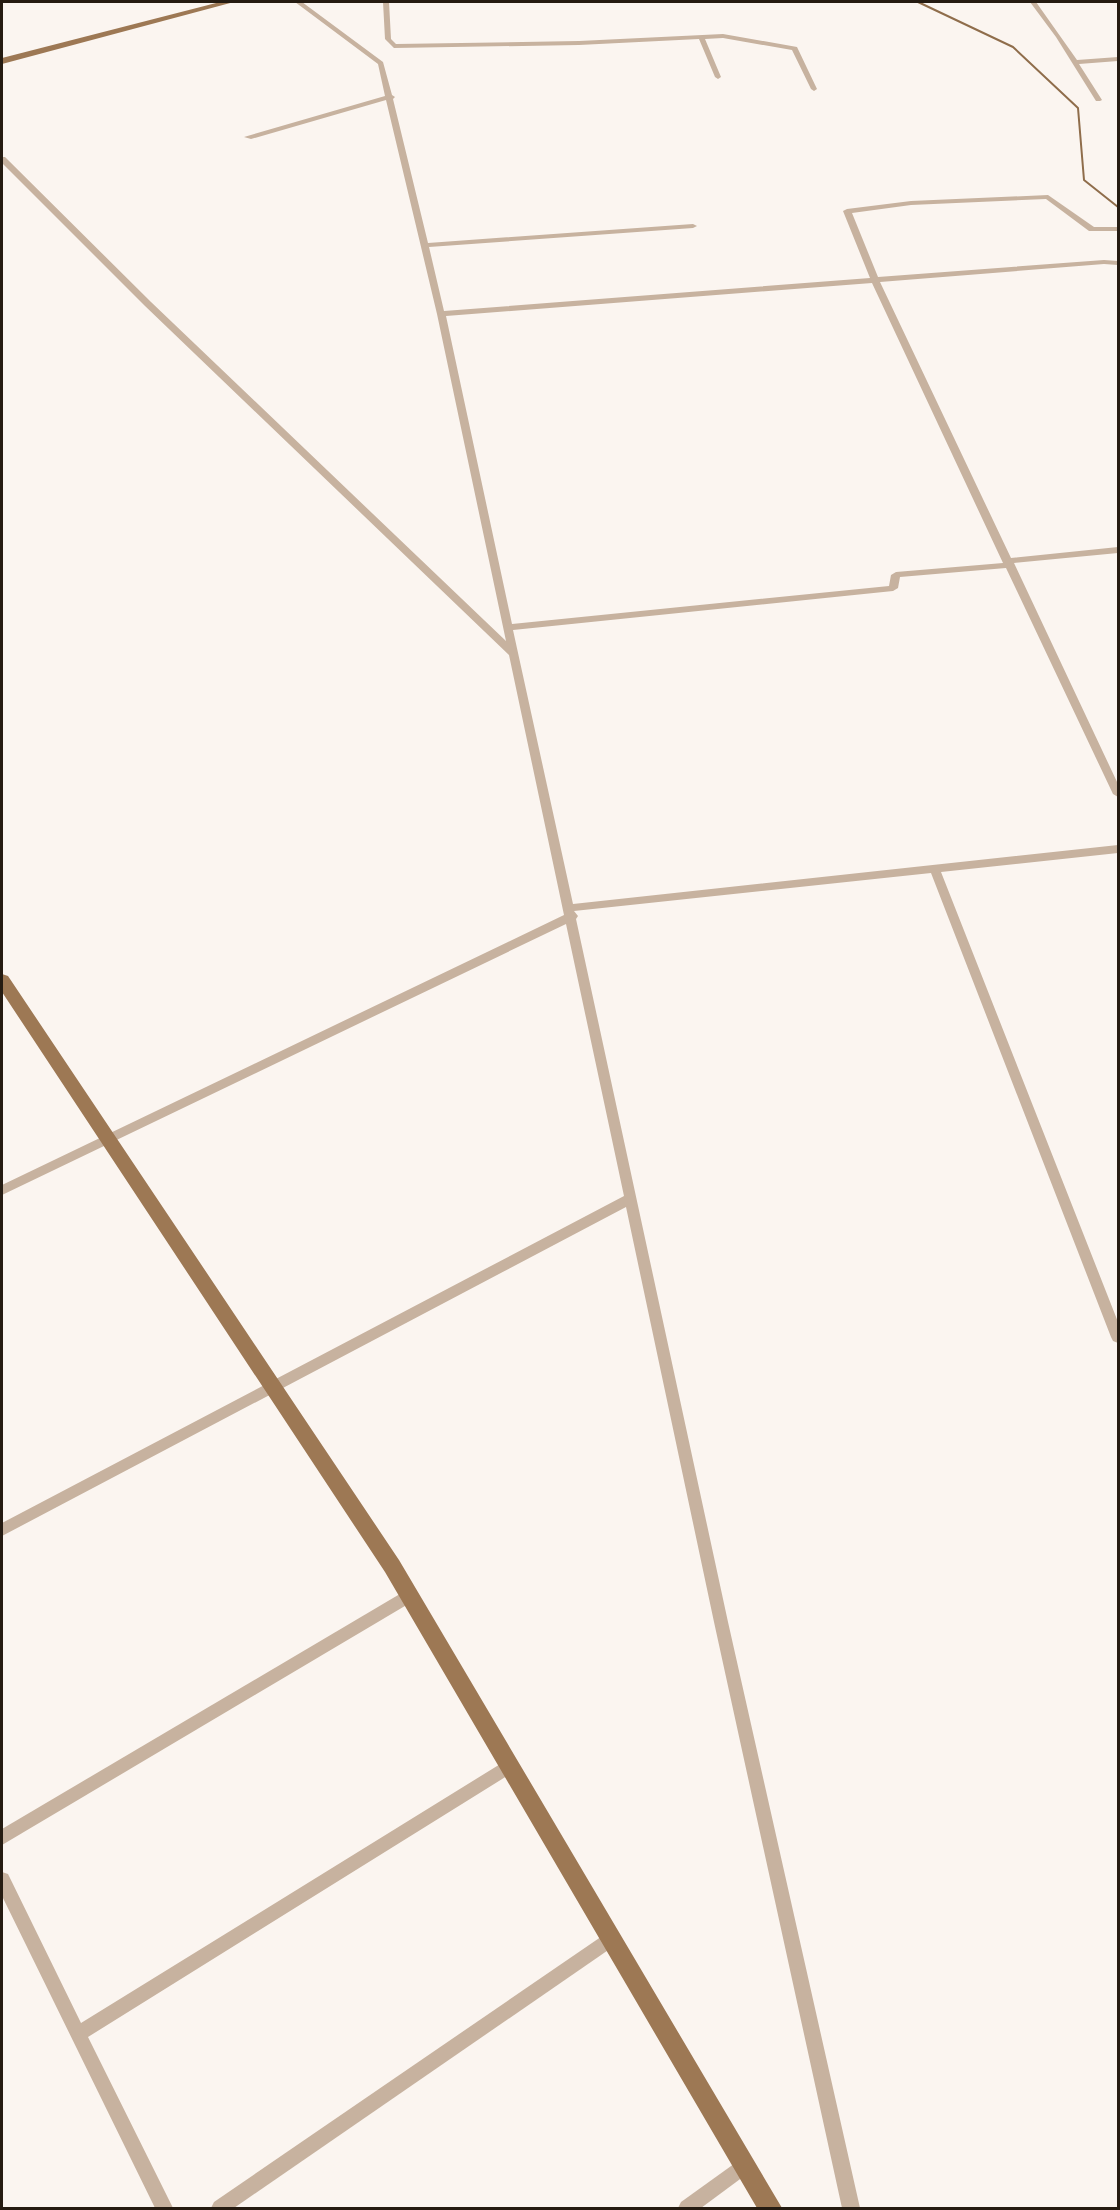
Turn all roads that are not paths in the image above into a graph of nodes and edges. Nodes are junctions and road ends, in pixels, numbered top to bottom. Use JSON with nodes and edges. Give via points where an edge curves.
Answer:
{"nodes":[{"id":1,"x":229,"y":2,"type":"edge"},
{"id":2,"x":298,"y":2,"type":"edge"},
{"id":3,"x":386,"y":2,"type":"edge"},
{"id":4,"x":1033,"y":2,"type":"edge"},
{"id":5,"x":701,"y":37,"type":"junction"},
{"id":6,"x":394,"y":46,"type":"junction"},
{"id":7,"x":1119,"y":59,"type":"edge"},
{"id":8,"x":2,"y":61,"type":"edge"},
{"id":9,"x":1077,"y":62,"type":"junction"},
{"id":10,"x":381,"y":63,"type":"junction"},
{"id":11,"x":717,"y":77,"type":"dead end"},
{"id":12,"x":814,"y":88,"type":"dead end"},
{"id":13,"x":391,"y":96,"type":"junction"},
{"id":14,"x":1098,"y":100,"type":"dead end"},
{"id":15,"x":248,"y":137,"type":"dead end"},
{"id":16,"x":2,"y":159,"type":"edge"},
{"id":17,"x":693,"y":225,"type":"dead end"},
{"id":18,"x":1119,"y":229,"type":"edge"},
{"id":19,"x":426,"y":245,"type":"junction"},
{"id":20,"x":1119,"y":263,"type":"edge"},
{"id":21,"x":875,"y":280,"type":"junction"},
{"id":22,"x":441,"y":314,"type":"junction"},
{"id":23,"x":1119,"y":550,"type":"edge"},
{"id":24,"x":1008,"y":563,"type":"junction"},
{"id":25,"x":508,"y":627,"type":"junction"},
{"id":26,"x":514,"y":654,"type":"junction"},
{"id":27,"x":1119,"y":794,"type":"edge"},
{"id":28,"x":1119,"y":849,"type":"edge"},
{"id":29,"x":935,"y":870,"type":"junction"},
{"id":30,"x":571,"y":912,"type":"junction"},
{"id":31,"x":2,"y":980,"type":"edge"},
{"id":32,"x":108,"y":1139,"type":"junction"},
{"id":33,"x":2,"y":1190,"type":"edge"},
{"id":34,"x":630,"y":1198,"type":"junction"},
{"id":35,"x":1119,"y":1337,"type":"edge"},
{"id":36,"x":272,"y":1386,"type":"junction"},
{"id":37,"x":2,"y":1530,"type":"edge"},
{"id":38,"x":410,"y":1595,"type":"junction"},
{"id":39,"x":510,"y":1766,"type":"junction"},
{"id":40,"x":2,"y":1837,"type":"edge"},
{"id":41,"x":2,"y":1880,"type":"edge"},
{"id":42,"x":611,"y":1938,"type":"junction"},
{"id":43,"x":78,"y":2034,"type":"junction"},
{"id":44,"x":745,"y":2165,"type":"junction"},
{"id":45,"x":164,"y":2208,"type":"edge"},
{"id":46,"x":220,"y":2208,"type":"edge"},
{"id":47,"x":687,"y":2208,"type":"edge"},
{"id":48,"x":770,"y":2208,"type":"edge"},
{"id":49,"x":851,"y":2208,"type":"edge"}],
"edges":[{"from":1,"to":8,"type":"main road"},
{"from":2,"to":10,"type":"street"},
{"from":3,"to":6,"type":"street","via":[[388,39]]},
{"from":4,"to":9,"type":"street","via":[[1064,50]]},
{"from":5,"to":6,"type":"street"},
{"from":5,"to":11,"type":"street"},
{"from":5,"to":12,"type":"street","via":[[723,36],[795,48]]},
{"from":6,"to":10,"type":"street","via":[[391,57]]},
{"from":7,"to":9,"type":"street"},
{"from":9,"to":14,"type":"street"},
{"from":10,"to":13,"type":"street"},
{"from":13,"to":15,"type":"street"},
{"from":13,"to":19,"type":"street"},
{"from":16,"to":26,"type":"street"},
{"from":17,"to":19,"type":"street"},
{"from":18,"to":21,"type":"street","via":[[1092,229],[1048,197],[911,203],[848,211]]},
{"from":19,"to":22,"type":"street"},
{"from":20,"to":21,"type":"street"},
{"from":21,"to":22,"type":"street"},
{"from":21,"to":24,"type":"street"},
{"from":22,"to":25,"type":"street"},
{"from":23,"to":24,"type":"street"},
{"from":24,"to":25,"type":"street","via":[[896,575],[893,588]]},
{"from":24,"to":27,"type":"street"},
{"from":25,"to":26,"type":"street"},
{"from":26,"to":30,"type":"street"},
{"from":28,"to":29,"type":"street"},
{"from":29,"to":30,"type":"street"},
{"from":29,"to":35,"type":"street"},
{"from":30,"to":32,"type":"street"},
{"from":30,"to":34,"type":"street"},
{"from":31,"to":32,"type":"main road"},
{"from":32,"to":33,"type":"street"},
{"from":32,"to":36,"type":"main road"},
{"from":34,"to":36,"type":"street"},
{"from":34,"to":49,"type":"street"},
{"from":36,"to":37,"type":"street"},
{"from":36,"to":38,"type":"main road"},
{"from":38,"to":39,"type":"main road"},
{"from":38,"to":40,"type":"street"},
{"from":39,"to":42,"type":"main road"},
{"from":39,"to":43,"type":"street"},
{"from":41,"to":43,"type":"street"},
{"from":42,"to":44,"type":"main road"},
{"from":42,"to":46,"type":"street"},
{"from":43,"to":45,"type":"street"},
{"from":44,"to":47,"type":"street"},
{"from":44,"to":48,"type":"main road"}]}
